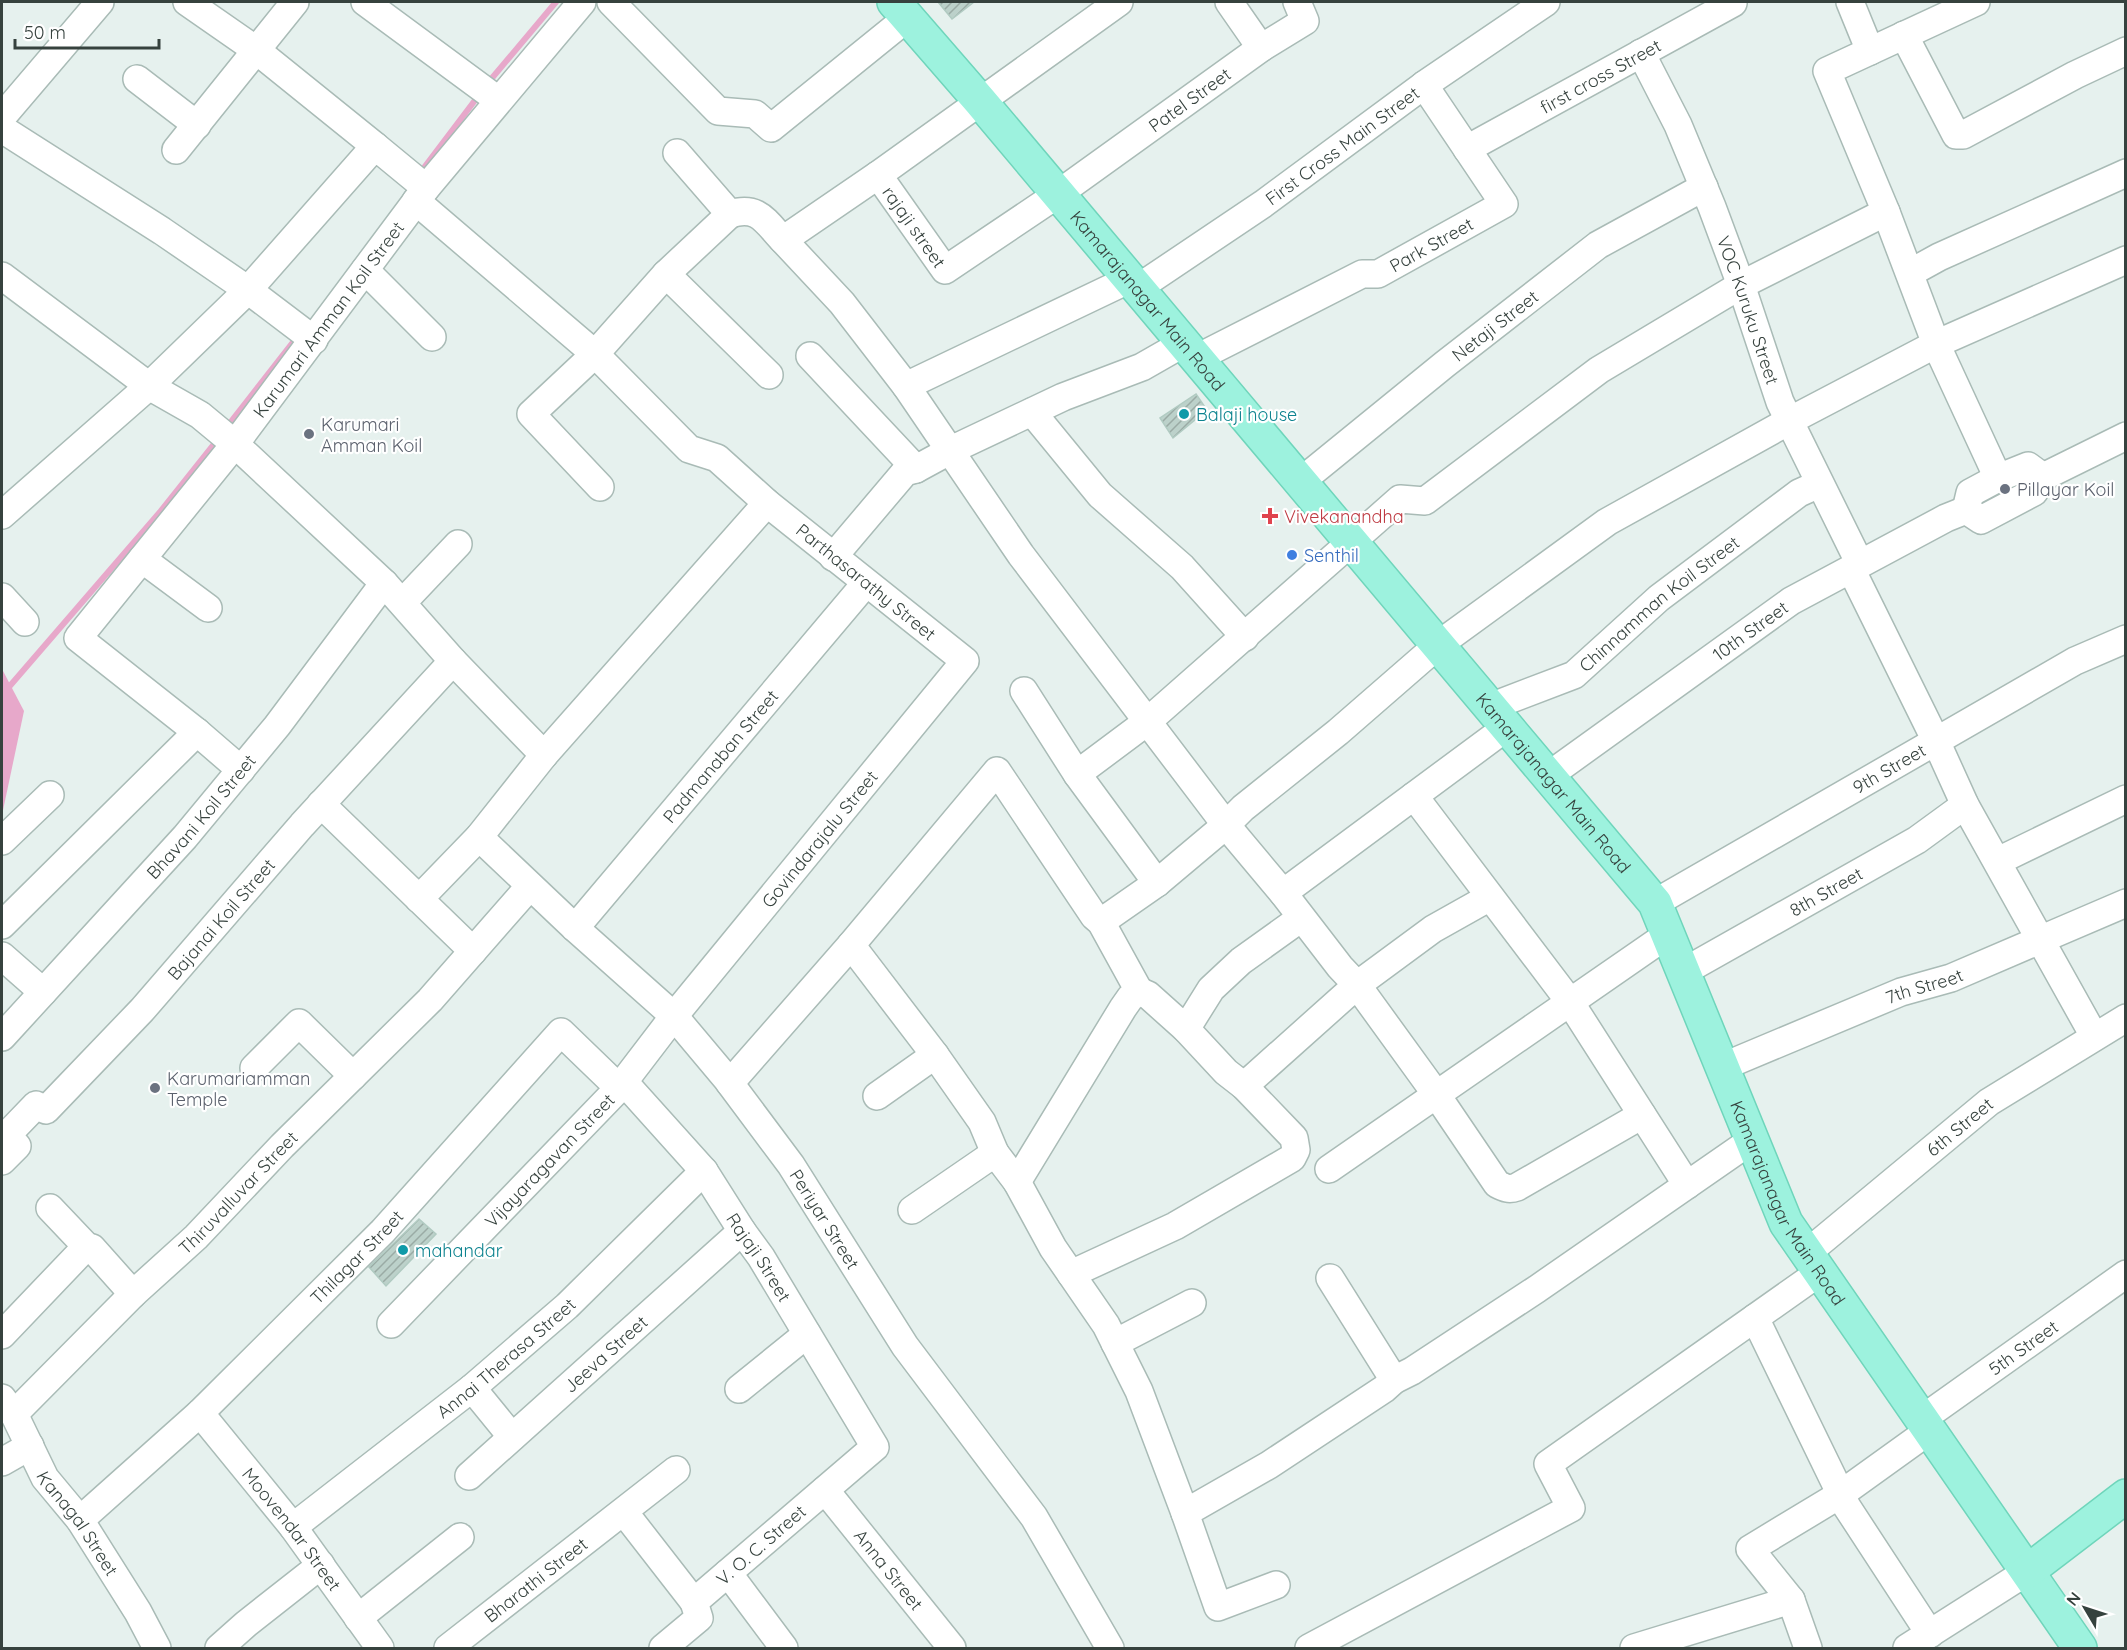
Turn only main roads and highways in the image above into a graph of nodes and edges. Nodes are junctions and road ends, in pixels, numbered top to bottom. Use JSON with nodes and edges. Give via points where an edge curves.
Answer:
{"nodes":[{"id":1,"x":900,"y":10,"type":"edge"},
{"id":2,"x":2126,"y":1496,"type":"edge"},
{"id":3,"x":2028,"y":1571,"type":"junction"},
{"id":4,"x":2080,"y":1648,"type":"edge"}],
"edges":[{"from":1,"to":3,"type":"main road","name":"Kamarajanagar Main Road","via":[[1655,903],[1786,1223]]},
{"from":2,"to":3,"type":"main road"},
{"from":3,"to":4,"type":"main road","name":"Kamarajanagar Main Road"}]}
